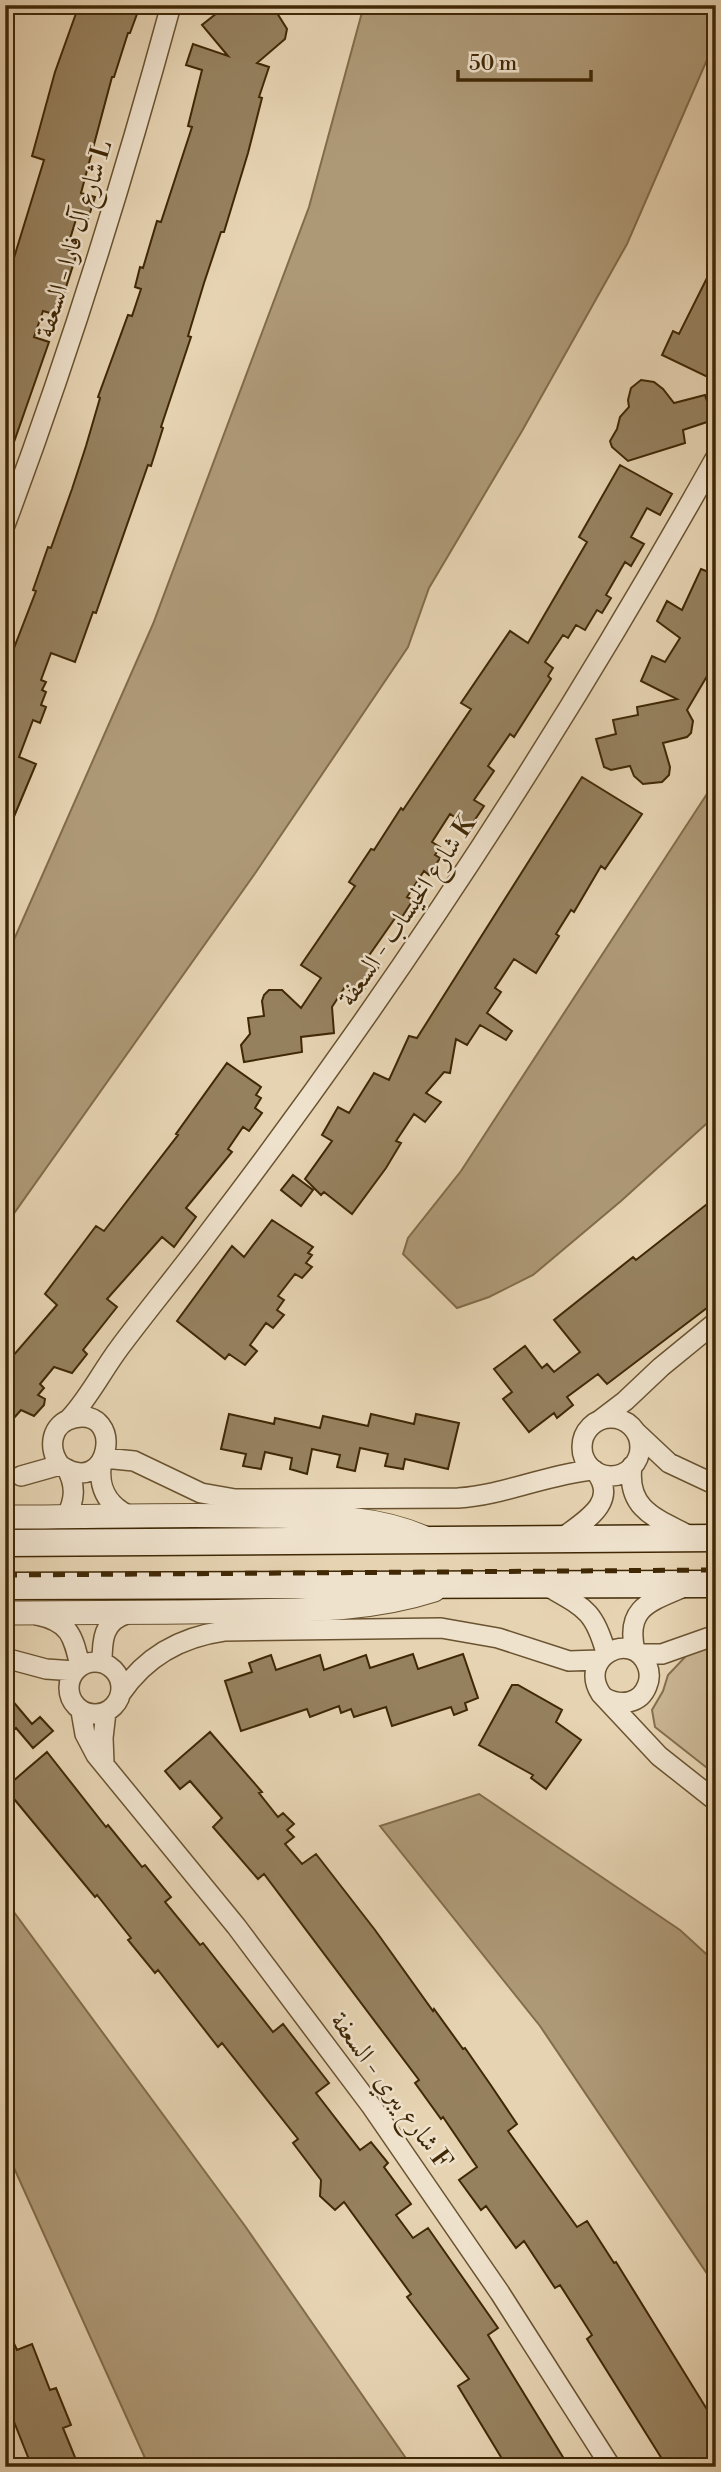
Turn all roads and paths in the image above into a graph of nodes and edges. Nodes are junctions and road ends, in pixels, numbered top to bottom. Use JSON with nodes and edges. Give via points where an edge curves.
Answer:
{"nodes":[{"id":1,"x":171,"y":5,"type":"edge"},
{"id":2,"x":716,"y":457,"type":"edge"},
{"id":3,"x":5,"y":525,"type":"edge"},
{"id":4,"x":716,"y":1322,"type":"edge"},
{"id":5,"x":106,"y":1370,"type":"junction"},
{"id":6,"x":645,"y":1382,"type":"junction"},
{"id":7,"x":70,"y":1418,"type":"junction"},
{"id":8,"x":600,"y":1420,"type":"junction"},
{"id":9,"x":102,"y":1429,"type":"junction"},
{"id":10,"x":635,"y":1430,"type":"junction"},
{"id":11,"x":52,"y":1441,"type":"junction"},
{"id":12,"x":582,"y":1442,"type":"junction"},
{"id":13,"x":103,"y":1459,"type":"junction"},
{"id":14,"x":143,"y":1465,"type":"junction"},
{"id":15,"x":633,"y":1465,"type":"junction"},
{"id":16,"x":64,"y":1467,"type":"junction"},
{"id":17,"x":679,"y":1468,"type":"junction"},
{"id":18,"x":595,"y":1471,"type":"junction"},
{"id":19,"x":542,"y":1478,"type":"junction"},
{"id":20,"x":13,"y":1481,"type":"edge"},
{"id":21,"x":716,"y":1485,"type":"edge"},
{"id":22,"x":130,"y":1516,"type":"junction"},
{"id":23,"x":5,"y":1517,"type":"edge"},
{"id":24,"x":66,"y":1517,"type":"junction"},
{"id":25,"x":704,"y":1537,"type":"edge"},
{"id":26,"x":562,"y":1538,"type":"junction"},
{"id":27,"x":429,"y":1540,"type":"junction"},
{"id":28,"x":5,"y":1543,"type":"edge"},
{"id":29,"x":544,"y":1584,"type":"junction"},
{"id":30,"x":703,"y":1584,"type":"edge"},
{"id":31,"x":450,"y":1585,"type":"junction"},
{"id":32,"x":5,"y":1586,"type":"edge"},
{"id":33,"x":15,"y":1613,"type":"edge"},
{"id":34,"x":127,"y":1614,"type":"junction"},
{"id":35,"x":716,"y":1635,"type":"edge"},
{"id":36,"x":695,"y":1644,"type":"junction"},
{"id":37,"x":162,"y":1652,"type":"junction"},
{"id":38,"x":637,"y":1653,"type":"junction"},
{"id":39,"x":603,"y":1657,"type":"junction"},
{"id":40,"x":558,"y":1659,"type":"junction"},
{"id":41,"x":12,"y":1660,"type":"edge"},
{"id":42,"x":107,"y":1665,"type":"junction"},
{"id":43,"x":77,"y":1669,"type":"junction"},
{"id":44,"x":649,"y":1682,"type":"junction"},
{"id":45,"x":121,"y":1693,"type":"junction"},
{"id":46,"x":602,"y":1693,"type":"junction"},
{"id":47,"x":69,"y":1694,"type":"junction"},
{"id":48,"x":638,"y":1698,"type":"junction"},
{"id":49,"x":81,"y":1711,"type":"junction"},
{"id":50,"x":106,"y":1712,"type":"junction"},
{"id":51,"x":645,"y":1740,"type":"junction"},
{"id":52,"x":104,"y":1763,"type":"junction"},
{"id":53,"x":716,"y":1801,"type":"edge"},
{"id":54,"x":611,"y":2467,"type":"edge"}],
"edges":[{"from":1,"to":3,"type":"street","name":"شارع آل فارا - السعفة L","via":[[90,280]]},
{"from":2,"to":5,"type":"street","name":"شارع الخيساب - السعفة K","via":[[599,661],[471,865],[334,1065]]},
{"from":4,"to":6,"type":"street"},
{"from":5,"to":7,"type":"street","name":"شارع الخيساب - السعفة K"},
{"from":5,"to":9,"type":"street","name":"شارع الخيساب - السعفة K","via":[[99,1398]]},
{"from":6,"to":8,"type":"street"},
{"from":6,"to":10,"type":"street","via":[[636,1404]]},
{"from":7,"to":9,"type":"street","via":[[87,1418]]},
{"from":7,"to":11,"type":"street","via":[[58,1427]]},
{"from":8,"to":10,"type":"street","via":[[618,1418]]},
{"from":8,"to":12,"type":"street"},
{"from":9,"to":13,"type":"street","via":[[107,1444]]},
{"from":9,"to":14,"type":"street"},
{"from":10,"to":15,"type":"street","via":[[640,1449]]},
{"from":10,"to":17,"type":"street"},
{"from":11,"to":16,"type":"street","via":[[52,1450]]},
{"from":11,"to":20,"type":"street"},
{"from":12,"to":18,"type":"street","via":[[584,1458]]},
{"from":12,"to":19,"type":"street","via":[[565,1464]]},
{"from":13,"to":14,"type":"street"},
{"from":13,"to":16,"type":"street","via":[[90,1470],[75,1472]]},
{"from":13,"to":22,"type":"street","via":[[100,1480],[107,1499]]},
{"from":14,"to":19,"type":"street","via":[[201,1493],[235,1499],[458,1499]]},
{"from":15,"to":17,"type":"street","via":[[661,1463]]},
{"from":15,"to":18,"type":"street","via":[[619,1475]]},
{"from":15,"to":25,"type":"street","via":[[632,1486],[640,1505],[655,1517]]},
{"from":16,"to":20,"type":"street"},
{"from":16,"to":24,"type":"street","via":[[74,1488]]},
{"from":17,"to":21,"type":"street"},
{"from":18,"to":19,"type":"street"},
{"from":18,"to":26,"type":"street","via":[[604,1488],[600,1506]]},
{"from":22,"to":24,"type":"street"},
{"from":22,"to":27,"type":"street","via":[[343,1518],[378,1523]]},
{"from":23,"to":24,"type":"street"},
{"from":25,"to":26,"type":"main road"},
{"from":26,"to":27,"type":"main road"},
{"from":27,"to":28,"type":"main road"},
{"from":29,"to":30,"type":"main road"},
{"from":29,"to":31,"type":"main road"},
{"from":29,"to":39,"type":"street","via":[[591,1615],[600,1631]]},
{"from":30,"to":38,"type":"street","via":[[641,1609],[631,1633]]},
{"from":31,"to":32,"type":"main road"},
{"from":31,"to":34,"type":"street","via":[[346,1608]]},
{"from":33,"to":34,"type":"street"},
{"from":33,"to":43,"type":"street","via":[[47,1617],[62,1625],[73,1638]]},
{"from":34,"to":42,"type":"street","via":[[106,1629],[102,1642]]},
{"from":35,"to":36,"type":"street"},
{"from":36,"to":38,"type":"street","via":[[662,1654]]},
{"from":36,"to":44,"type":"street"},
{"from":37,"to":40,"type":"street","via":[[198,1636],[224,1631],[422,1628],[480,1633]]},
{"from":37,"to":42,"type":"street","via":[[137,1662]]},
{"from":37,"to":45,"type":"street","via":[[139,1670]]},
{"from":38,"to":39,"type":"street","via":[[620,1648]]},
{"from":38,"to":44,"type":"street","via":[[649,1668]]},
{"from":39,"to":40,"type":"street","via":[[579,1662]]},
{"from":39,"to":46,"type":"street","via":[[595,1675]]},
{"from":40,"to":46,"type":"street"},
{"from":41,"to":43,"type":"street","via":[[47,1670]]},
{"from":41,"to":47,"type":"street"},
{"from":42,"to":43,"type":"street","via":[[94,1662]]},
{"from":42,"to":45,"type":"street","via":[[120,1679]]},
{"from":43,"to":47,"type":"street","via":[[69,1682]]},
{"from":44,"to":48,"type":"street"},
{"from":45,"to":50,"type":"street"},
{"from":46,"to":48,"type":"street","via":[[611,1701],[625,1703]]},
{"from":46,"to":51,"type":"street"},
{"from":47,"to":49,"type":"street"},
{"from":48,"to":51,"type":"street"},
{"from":49,"to":50,"type":"street"},
{"from":49,"to":52,"type":"street","name":"شارع يبري - السعفة F","via":[[90,1745]]},
{"from":50,"to":52,"type":"street"},
{"from":51,"to":53,"type":"street"},
{"from":52,"to":54,"type":"street","name":"شارع يبري - السعفة F","via":[[236,1926],[372,2107],[500,2293]]}]}
